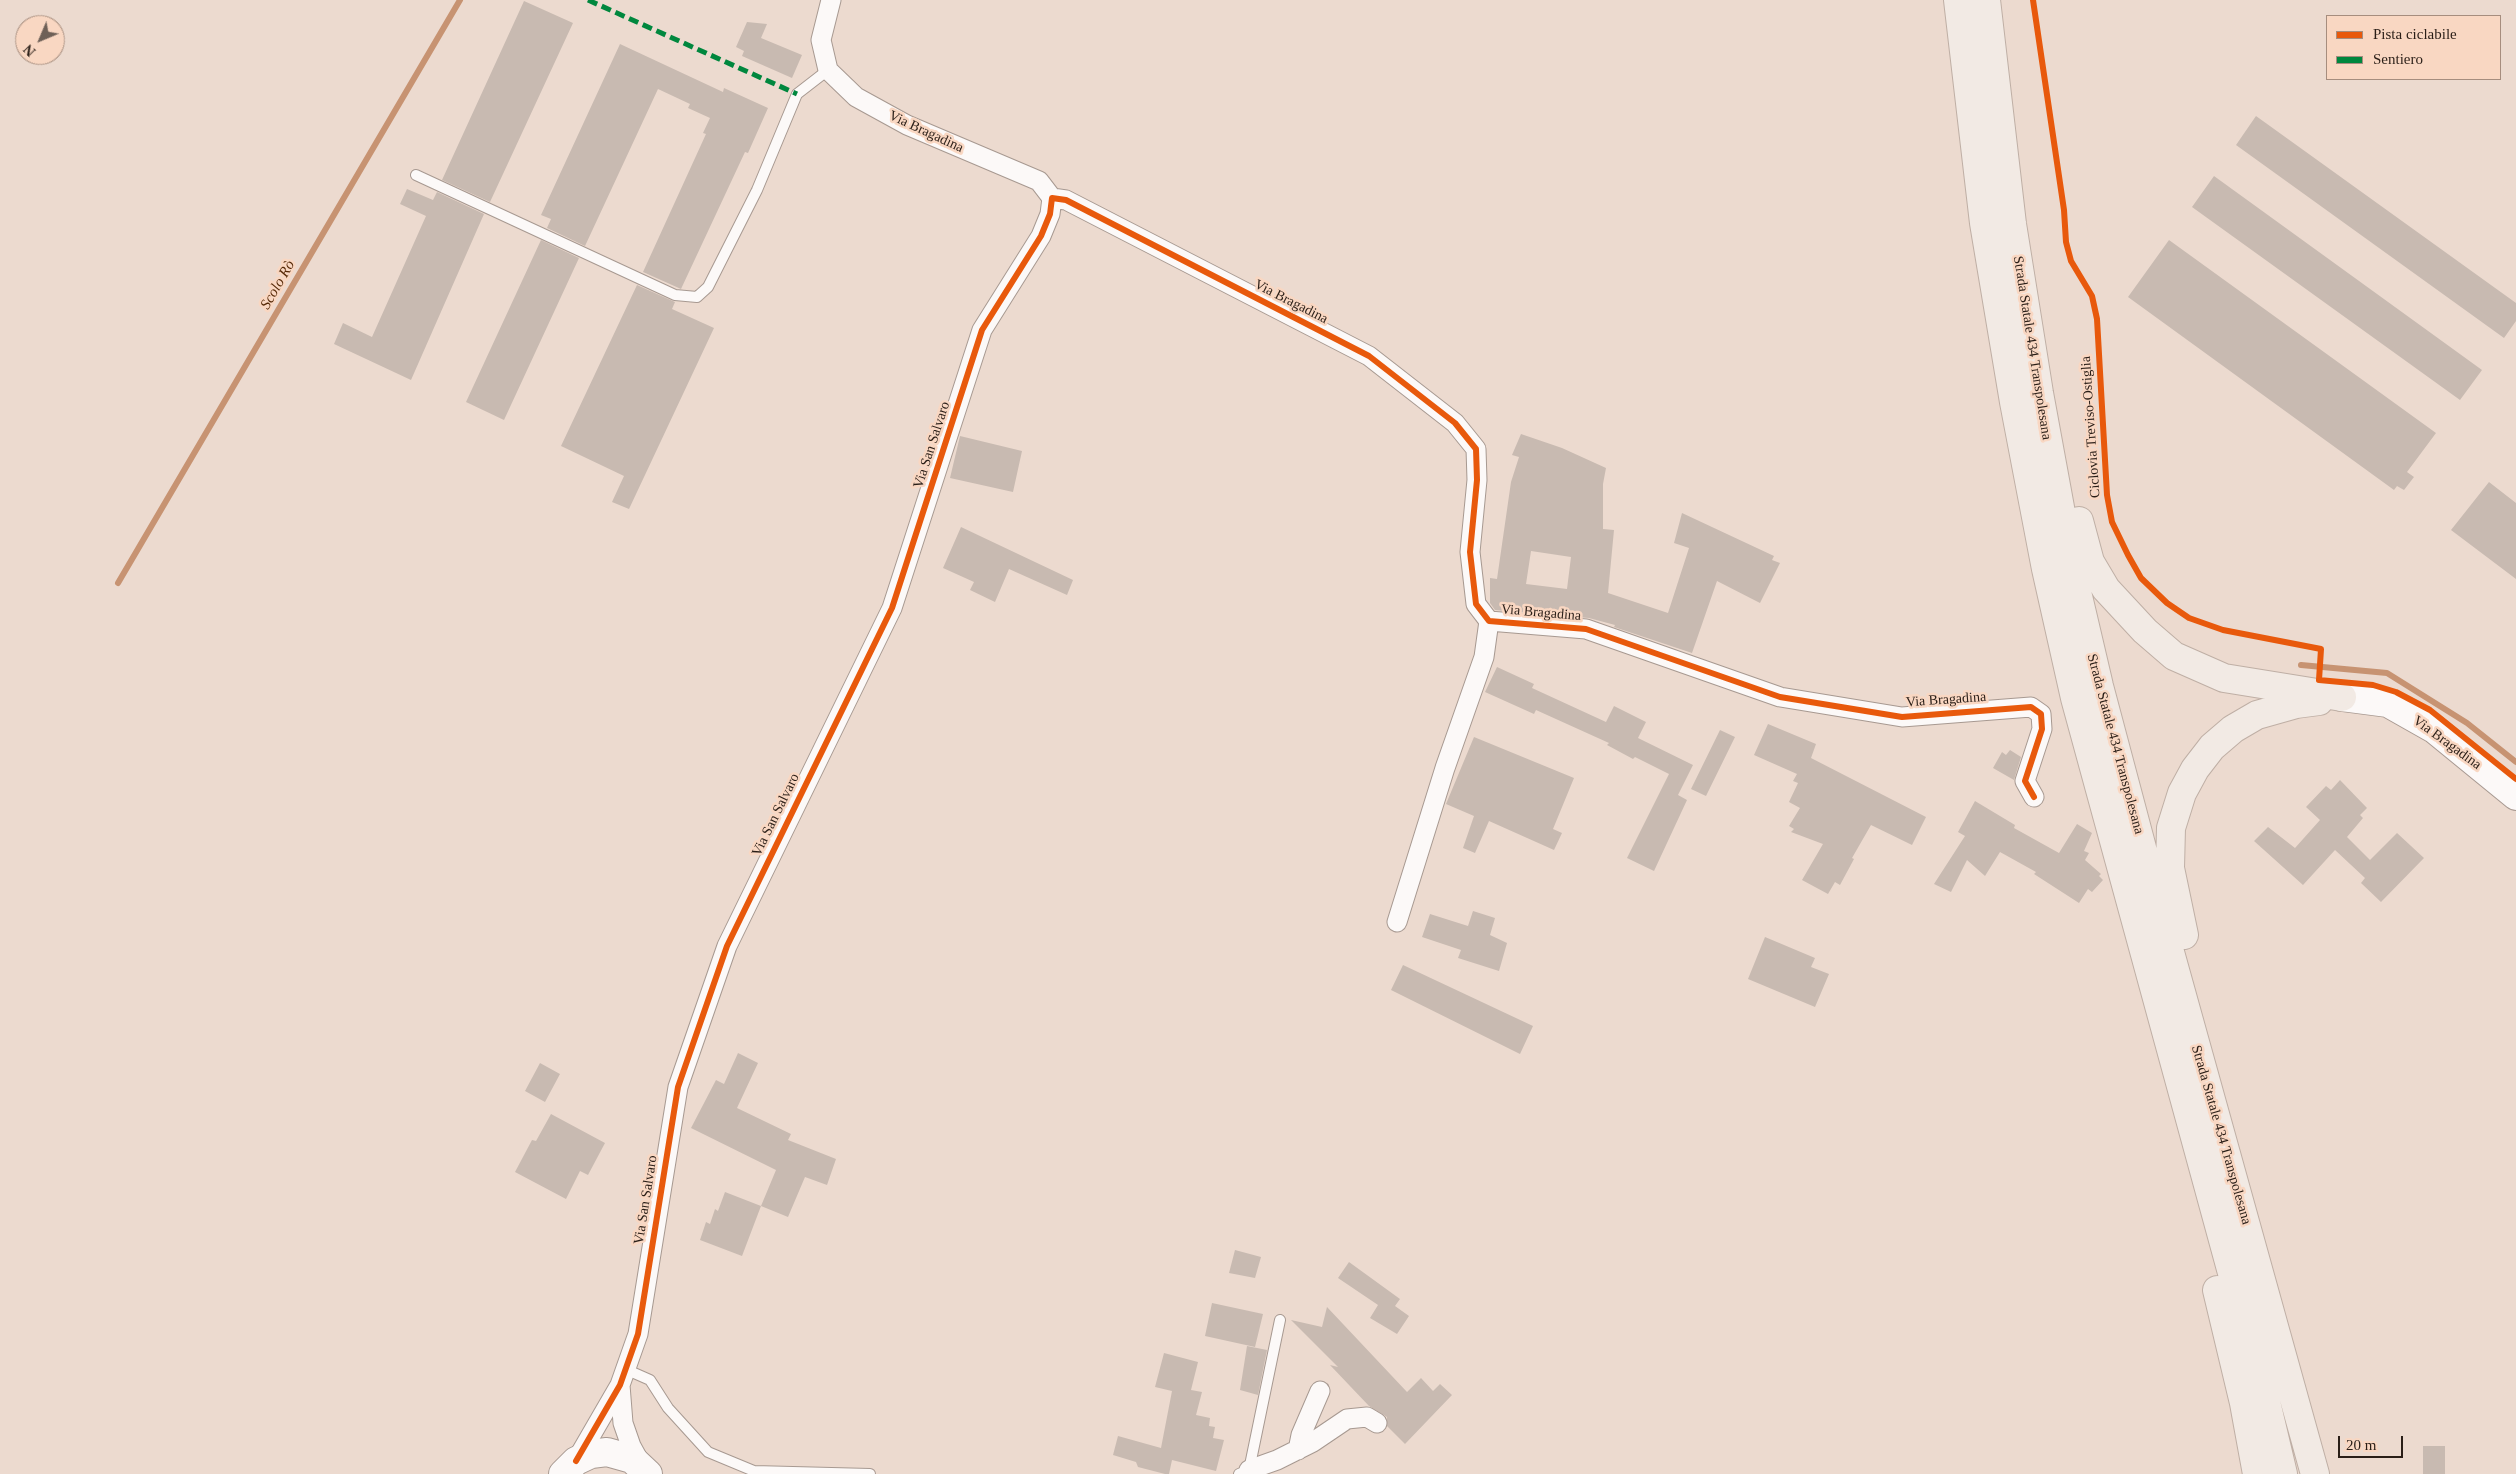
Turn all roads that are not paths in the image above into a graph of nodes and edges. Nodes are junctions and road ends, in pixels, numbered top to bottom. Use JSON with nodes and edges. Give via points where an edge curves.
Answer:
{"nodes":[{"id":1,"x":831,"y":0,"type":"edge"},
{"id":2,"x":1958,"y":0,"type":"edge"},
{"id":3,"x":1986,"y":0,"type":"edge"},
{"id":4,"x":828,"y":70,"type":"junction"},
{"id":5,"x":416,"y":175,"type":"dead end"},
{"id":6,"x":1052,"y":198,"type":"junction"},
{"id":7,"x":2012,"y":224,"type":"junction"},
{"id":8,"x":1489,"y":621,"type":"junction"},
{"id":9,"x":2342,"y":697,"type":"junction"},
{"id":10,"x":2516,"y":796,"type":"edge"},
{"id":11,"x":2034,"y":797,"type":"dead end"},
{"id":12,"x":1397,"y":922,"type":"dead end"},
{"id":13,"x":2196,"y":1148,"type":"junction"},
{"id":14,"x":2244,"y":1217,"type":"junction"},
{"id":15,"x":1280,"y":1320,"type":"dead end"},
{"id":16,"x":623,"y":1377,"type":"junction"},
{"id":17,"x":1320,"y":1391,"type":"dead end"},
{"id":18,"x":1378,"y":1422,"type":"dead end"},
{"id":19,"x":1298,"y":1450,"type":"junction"},
{"id":20,"x":645,"y":1470,"type":"edge"},
{"id":21,"x":566,"y":1471,"type":"edge"},
{"id":22,"x":1244,"y":1472,"type":"edge"},
{"id":23,"x":870,"y":1474,"type":"edge"},
{"id":24,"x":2257,"y":1474,"type":"edge"},
{"id":25,"x":2283,"y":1474,"type":"edge"},
{"id":26,"x":2315,"y":1474,"type":"edge"}],
"edges":[{"from":1,"to":4,"type":"street","via":[[821,40]]},
{"from":2,"to":13,"type":"highway","name":"Strada Statale 434 Transpolesana","via":[[1984,223],[2046,569],[2075,698]]},
{"from":3,"to":7,"type":"highway","name":"Strada Statale 434 Transpolesana"},
{"from":4,"to":5,"type":"lane","via":[[798,94],[757,190],[708,287],[697,296],[674,295]]},
{"from":4,"to":6,"type":"street","name":"Via Bragadina","via":[[856,98],[906,125],[1040,181]]},
{"from":6,"to":8,"type":"street","name":"Via Bragadina","via":[[1066,200],[1369,356],[1455,423],[1476,449],[1477,480],[1470,552],[1476,604]]},
{"from":6,"to":16,"type":"street","name":"Via San Salvaro","via":[[1050,214],[1041,236],[982,330],[892,608],[727,946],[678,1087],[638,1334]]},
{"from":7,"to":9,"type":"highway","via":[[2042,305],[2078,518],[2090,562],[2106,589],[2145,631],[2174,656],[2224,678]]},
{"from":7,"to":14,"type":"highway","name":"Strada Statale 434 Transpolesana","via":[[2070,562],[2099,686]]},
{"from":8,"to":11,"type":"street","name":"Via Bragadina","via":[[1586,629],[1780,697],[1902,716],[2031,707],[2041,714],[2042,729],[2024,781]]},
{"from":8,"to":12,"type":"street","name":"Via Bragadina","via":[[1484,658],[1444,768]]},
{"from":9,"to":10,"type":"main road","name":"Via Bragadina","via":[[2388,703],[2434,729]]},
{"from":9,"to":14,"type":"highway","via":[[2296,704],[2257,716],[2233,729],[2212,747],[2195,769],[2182,793],[2171,828],[2170,868],[2178,911],[2234,1116]]},
{"from":13,"to":24,"type":"highway","via":[[2210,1257]]},
{"from":13,"to":25,"type":"highway","name":"Strada Statale 434 Transpolesana","via":[[2258,1368]]},
{"from":14,"to":26,"type":"highway","name":"Strada Statale 434 Transpolesana"},
{"from":15,"to":22,"type":"lane"},
{"from":16,"to":20,"type":"street","name":"Via San Salvaro","via":[[623,1423],[631,1446]]},
{"from":16,"to":21,"type":"street","name":"Via San Salvaro"},
{"from":16,"to":23,"type":"lane","via":[[650,1380],[668,1408],[708,1452],[754,1471]]},
{"from":17,"to":19,"type":"street"},
{"from":18,"to":19,"type":"street","via":[[1367,1417],[1347,1419]]},
{"from":19,"to":22,"type":"street"},
{"from":20,"to":21,"type":"main road","via":[[632,1459],[607,1452],[591,1454]]}]}
